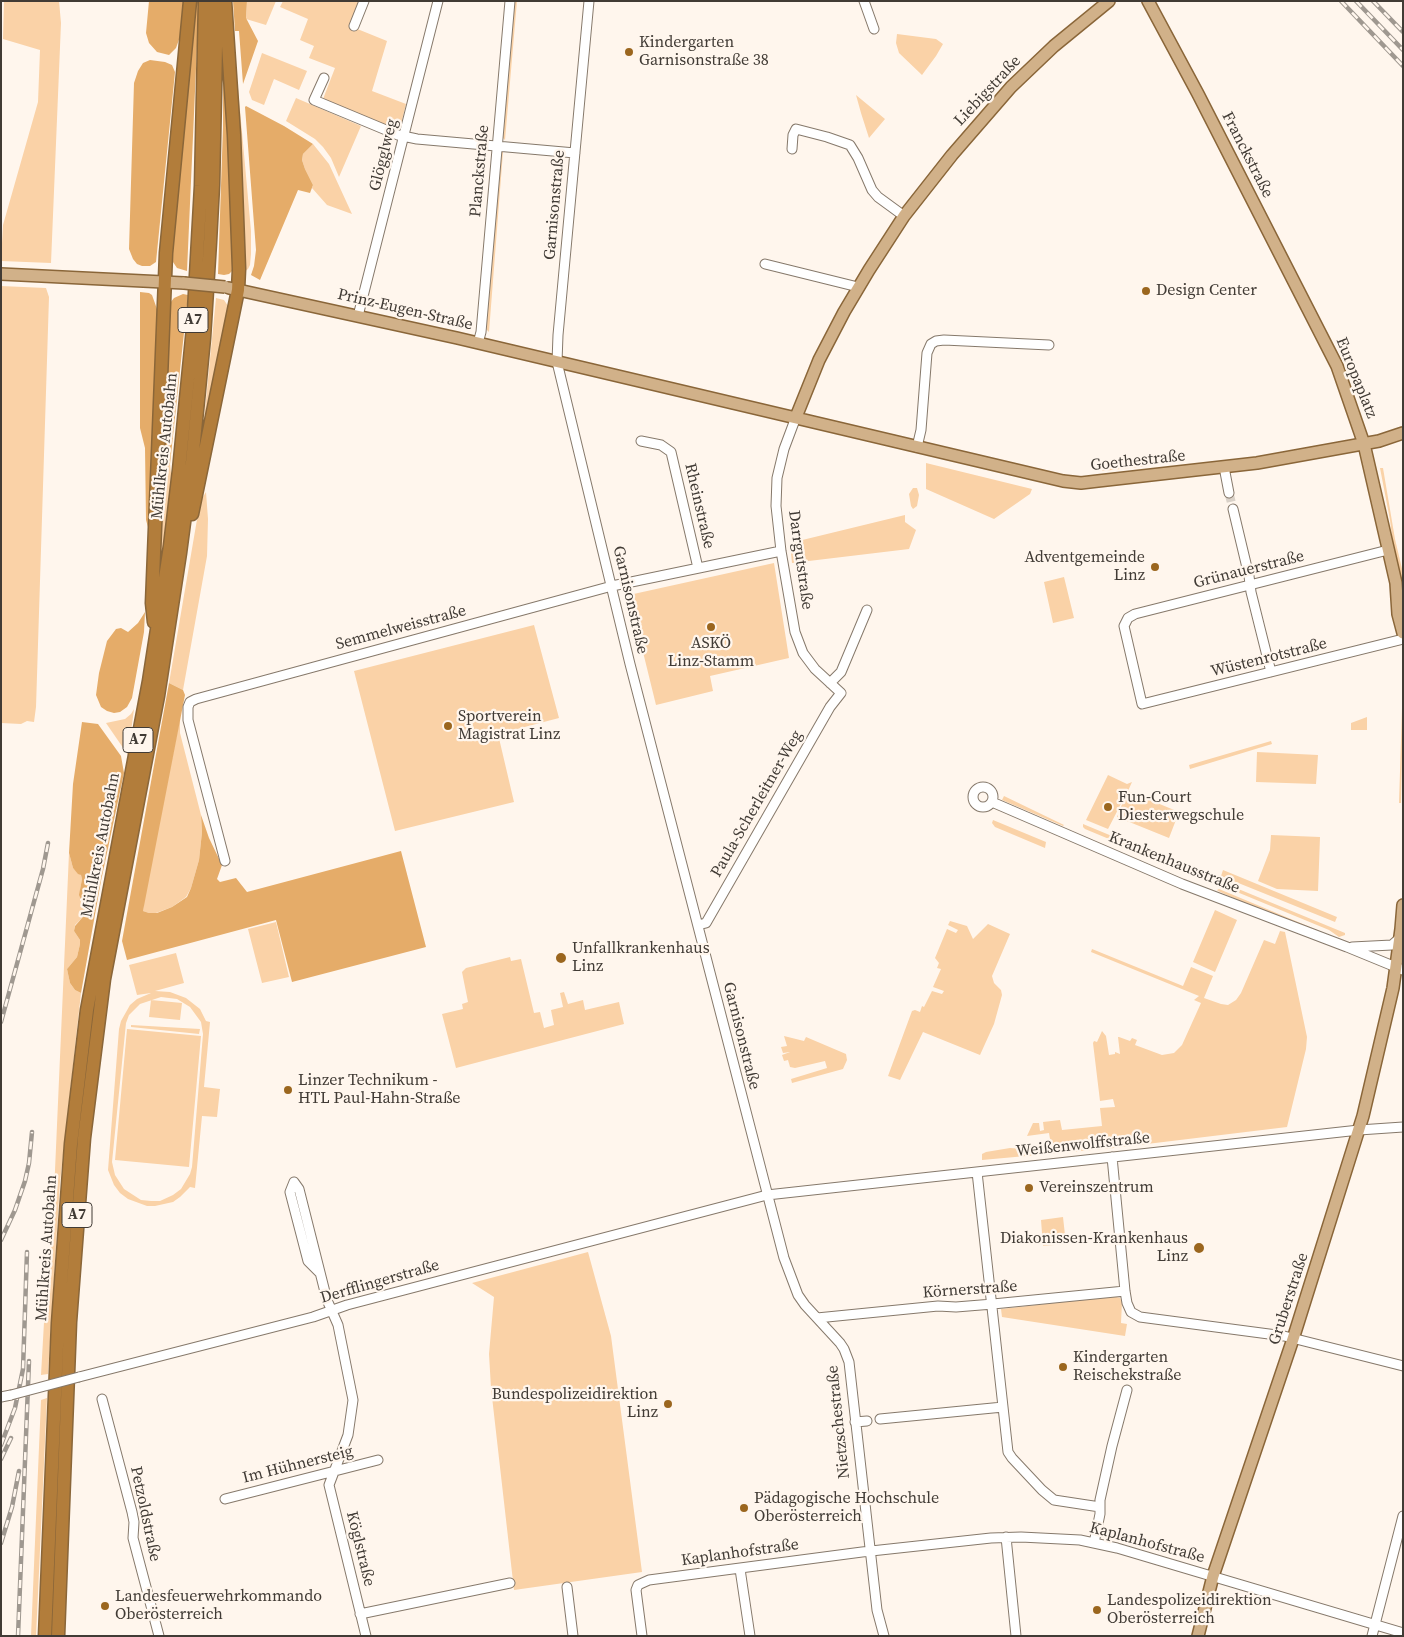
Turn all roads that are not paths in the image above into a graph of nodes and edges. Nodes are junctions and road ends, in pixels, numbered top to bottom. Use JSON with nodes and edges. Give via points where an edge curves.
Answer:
{"nodes":[{"id":1,"x":190,"y":1,"type":"edge"},
{"id":2,"x":205,"y":1,"type":"edge"},
{"id":3,"x":217,"y":1,"type":"edge"},
{"id":4,"x":225,"y":1,"type":"edge"},
{"id":5,"x":364,"y":1,"type":"edge"},
{"id":6,"x":438,"y":1,"type":"edge"},
{"id":7,"x":510,"y":1,"type":"edge"},
{"id":8,"x":588,"y":1,"type":"edge"},
{"id":9,"x":864,"y":1,"type":"edge"},
{"id":10,"x":1110,"y":1,"type":"edge"},
{"id":11,"x":1148,"y":1,"type":"edge"},
{"id":12,"x":1156,"y":1,"type":"edge"},
{"id":13,"x":1155,"y":14,"type":"junction"},
{"id":14,"x":354,"y":26,"type":"dead end"},
{"id":15,"x":874,"y":29,"type":"dead end"},
{"id":16,"x":324,"y":78,"type":"dead end"},
{"id":17,"x":404,"y":137,"type":"junction"},
{"id":18,"x":497,"y":146,"type":"junction"},
{"id":19,"x":792,"y":149,"type":"dead end"},
{"id":20,"x":575,"y":153,"type":"junction"},
{"id":21,"x":904,"y":216,"type":"junction"},
{"id":22,"x":765,"y":264,"type":"dead end"},
{"id":23,"x":3,"y":274,"type":"edge"},
{"id":24,"x":164,"y":281,"type":"junction"},
{"id":25,"x":858,"y":287,"type":"junction"},
{"id":26,"x":232,"y":288,"type":"junction"},
{"id":27,"x":358,"y":316,"type":"junction"},
{"id":28,"x":1316,"y":324,"type":"joint"},
{"id":29,"x":478,"y":343,"type":"junction"},
{"id":30,"x":1049,"y":345,"type":"dead end"},
{"id":31,"x":557,"y":362,"type":"junction"},
{"id":32,"x":796,"y":417,"type":"junction"},
{"id":33,"x":1403,"y":433,"type":"edge"},
{"id":34,"x":641,"y":441,"type":"dead end"},
{"id":35,"x":1364,"y":444,"type":"junction"},
{"id":36,"x":917,"y":447,"type":"junction"},
{"id":37,"x":1224,"y":467,"type":"junction"},
{"id":38,"x":1229,"y":493,"type":"tunnel mouth"},
{"id":39,"x":1234,"y":512,"type":"tunnel mouth"},
{"id":40,"x":1388,"y":550,"type":"junction"},
{"id":41,"x":781,"y":551,"type":"junction"},
{"id":42,"x":180,"y":553,"type":"junction"},
{"id":43,"x":698,"y":568,"type":"junction"},
{"id":44,"x":1396,"y":583,"type":"junction"},
{"id":45,"x":1250,"y":585,"type":"junction"},
{"id":46,"x":612,"y":586,"type":"junction"},
{"id":47,"x":1403,"y":602,"type":"edge"},
{"id":48,"x":867,"y":610,"type":"dead end"},
{"id":49,"x":1403,"y":633,"type":"edge"},
{"id":50,"x":156,"y":637,"type":"junction"},
{"id":51,"x":1403,"y":639,"type":"edge"},
{"id":52,"x":1271,"y":672,"type":"junction"},
{"id":53,"x":830,"y":683,"type":"junction"},
{"id":54,"x":841,"y":693,"type":"joint"},
{"id":55,"x":1142,"y":704,"type":"joint"},
{"id":56,"x":992,"y":802,"type":"dead end"},
{"id":57,"x":225,"y":861,"type":"dead end"},
{"id":58,"x":1403,"y":905,"type":"edge"},
{"id":59,"x":698,"y":925,"type":"junction"},
{"id":60,"x":1400,"y":938,"type":"junction"},
{"id":61,"x":1347,"y":947,"type":"junction"},
{"id":62,"x":1400,"y":969,"type":"edge"},
{"id":63,"x":1403,"y":1127,"type":"edge"},
{"id":64,"x":1359,"y":1130,"type":"junction"},
{"id":65,"x":1112,"y":1157,"type":"junction"},
{"id":66,"x":977,"y":1172,"type":"junction"},
{"id":67,"x":767,"y":1195,"type":"junction"},
{"id":68,"x":320,"y":1273,"type":"junction"},
{"id":69,"x":1125,"y":1291,"type":"junction"},
{"id":70,"x":992,"y":1304,"type":"junction"},
{"id":71,"x":332,"y":1311,"type":"junction"},
{"id":72,"x":817,"y":1318,"type":"junction"},
{"id":73,"x":1293,"y":1339,"type":"junction"},
{"id":74,"x":1403,"y":1366,"type":"edge"},
{"id":75,"x":1127,"y":1390,"type":"dead end"},
{"id":76,"x":1,"y":1397,"type":"edge"},
{"id":77,"x":102,"y":1399,"type":"dead end"},
{"id":78,"x":1003,"y":1407,"type":"junction"},
{"id":79,"x":880,"y":1419,"type":"dead end"},
{"id":80,"x":867,"y":1421,"type":"dead end"},
{"id":81,"x":855,"y":1422,"type":"junction"},
{"id":82,"x":378,"y":1460,"type":"dead end"},
{"id":83,"x":335,"y":1471,"type":"junction"},
{"id":84,"x":224,"y":1499,"type":"dead end"},
{"id":85,"x":1100,"y":1507,"type":"junction"},
{"id":86,"x":1403,"y":1516,"type":"edge"},
{"id":87,"x":1006,"y":1537,"type":"junction"},
{"id":88,"x":1094,"y":1543,"type":"junction"},
{"id":89,"x":870,"y":1551,"type":"junction"},
{"id":90,"x":740,"y":1569,"type":"junction"},
{"id":91,"x":1213,"y":1576,"type":"junction"},
{"id":92,"x":510,"y":1583,"type":"dead end"},
{"id":93,"x":567,"y":1586,"type":"dead end"},
{"id":94,"x":360,"y":1614,"type":"junction"},
{"id":95,"x":1374,"y":1624,"type":"junction"},
{"id":96,"x":1403,"y":1633,"type":"edge"},
{"id":97,"x":45,"y":1636,"type":"edge"},
{"id":98,"x":58,"y":1636,"type":"edge"},
{"id":99,"x":159,"y":1636,"type":"edge"},
{"id":100,"x":366,"y":1636,"type":"edge"},
{"id":101,"x":573,"y":1636,"type":"edge"},
{"id":102,"x":642,"y":1636,"type":"edge"},
{"id":103,"x":750,"y":1636,"type":"edge"},
{"id":104,"x":884,"y":1636,"type":"edge"},
{"id":105,"x":1016,"y":1636,"type":"edge"},
{"id":106,"x":1198,"y":1636,"type":"edge"},
{"id":107,"x":1372,"y":1636,"type":"edge"}],
"edges":[{"from":1,"to":24,"type":"highway"},
{"from":2,"to":50,"type":"highway","name":"Mühlkreis Autobahn","number":"A7","via":[[201,186],[193,328],[178,480]]},
{"from":3,"to":42,"type":"highway","name":"Mühlkreis Autobahn","number":"A7","via":[[209,261],[198,401]]},
{"from":4,"to":26,"type":"highway","via":[[239,269]]},
{"from":5,"to":14,"type":"street"},
{"from":6,"to":17,"type":"street","name":"Glögglweg"},
{"from":7,"to":18,"type":"street","name":"Planckstraße"},
{"from":8,"to":20,"type":"street","name":"Garnisonstraße"},
{"from":9,"to":15,"type":"street"},
{"from":10,"to":21,"type":"main road","name":"Liebigstraße","via":[[1054,46],[1011,87],[957,148]]},
{"from":11,"to":13,"type":"main road","name":"Franckstraße"},
{"from":12,"to":13,"type":"main road"},
{"from":13,"to":28,"type":"main road","name":"Franckstraße"},
{"from":16,"to":17,"type":"street","via":[[314,100]]},
{"from":17,"to":18,"type":"street"},
{"from":17,"to":27,"type":"street","name":"Glögglweg"},
{"from":18,"to":20,"type":"street"},
{"from":18,"to":29,"type":"street","name":"Planckstraße"},
{"from":19,"to":21,"type":"street","via":[[794,130],[799,128],[845,142],[853,149],[872,190]]},
{"from":20,"to":31,"type":"street","name":"Garnisonstraße"},
{"from":21,"to":25,"type":"main road","name":"Liebigstraße"},
{"from":22,"to":25,"type":"street"},
{"from":23,"to":24,"type":"main road","name":"Prinz-Eugen-Straße"},
{"from":24,"to":26,"type":"main road","name":"Prinz-Eugen-Straße","bridge":true},
{"from":24,"to":50,"type":"highway","via":[[152,603]]},
{"from":25,"to":32,"type":"main road","name":"Liebigstraße","via":[[819,360]]},
{"from":26,"to":27,"type":"main road","name":"Prinz-Eugen-Straße"},
{"from":26,"to":42,"type":"highway","via":[[194,508]]},
{"from":27,"to":29,"type":"main road","name":"Prinz-Eugen-Straße"},
{"from":28,"to":35,"type":"main road","name":"Europaplatz","via":[[1337,366]]},
{"from":29,"to":31,"type":"main road","name":"Prinz-Eugen-Straße"},
{"from":30,"to":36,"type":"street","via":[[944,340],[931,344],[927,353]]},
{"from":31,"to":32,"type":"main road","name":"Prinz-Eugen-Straße"},
{"from":31,"to":46,"type":"street","name":"Garnisonstraße"},
{"from":32,"to":36,"type":"main road","name":"Goethestraße"},
{"from":32,"to":41,"type":"street","name":"Darrgutstraße","via":[[779,465],[776,484]]},
{"from":33,"to":35,"type":"main road","name":"Goethestraße"},
{"from":34,"to":43,"type":"street","name":"Rheinstraße","via":[[660,445],[671,452]]},
{"from":35,"to":37,"type":"main road","name":"Goethestraße"},
{"from":35,"to":40,"type":"main road","name":"Europaplatz"},
{"from":36,"to":37,"type":"main road","name":"Goethestraße","via":[[1046,478],[1081,483]]},
{"from":37,"to":38,"type":"street"},
{"from":39,"to":45,"type":"street"},
{"from":40,"to":44,"type":"main road","name":"Europaplatz"},
{"from":40,"to":45,"type":"street","name":"Grünauerstraße"},
{"from":41,"to":43,"type":"street","name":"Semmelweisstraße"},
{"from":41,"to":53,"type":"street","name":"Darrgutstraße","via":[[799,644],[808,661]]},
{"from":42,"to":98,"type":"highway","name":"Mühlkreis Autobahn","number":"A7","via":[[158,696],[104,979],[88,1102],[70,1322]]},
{"from":43,"to":46,"type":"street","name":"Semmelweisstraße"},
{"from":44,"to":47,"type":"main road"},
{"from":44,"to":49,"type":"main road"},
{"from":45,"to":52,"type":"street"},
{"from":45,"to":55,"type":"street","name":"Grünauerstraße","via":[[1128,618],[1124,626]]},
{"from":46,"to":57,"type":"street","name":"Semmelweisstraße","via":[[190,702],[188,720]]},
{"from":46,"to":59,"type":"street","name":"Garnisonstraße"},
{"from":48,"to":53,"type":"street","via":[[841,672]]},
{"from":50,"to":97,"type":"highway","name":"Mühlkreis Autobahn","number":"A7","via":[[95,965],[78,1081],[62,1256]]},
{"from":51,"to":52,"type":"street","name":"Wüstenrotstraße"},
{"from":52,"to":55,"type":"street","name":"Wüstenrotstraße"},
{"from":53,"to":54,"type":"street","name":"Darrgutstraße"},
{"from":54,"to":59,"type":"street","name":"Paula-Scherleitner-Weg","via":[[706,923]]},
{"from":56,"to":61,"type":"street","name":"Krankenhausstraße","via":[[1182,884]]},
{"from":58,"to":60,"type":"main road","name":"Gruberstraße"},
{"from":59,"to":67,"type":"street","name":"Garnisonstraße"},
{"from":60,"to":61,"type":"street","name":"Krankenhausstraße","via":[[1392,945]]},
{"from":60,"to":62,"type":"main road","name":"Gruberstraße"},
{"from":61,"to":62,"type":"street","name":"Krankenhausstraße"},
{"from":62,"to":64,"type":"main road","name":"Gruberstraße"},
{"from":63,"to":64,"type":"street","name":"Weißenwolffstraße"},
{"from":64,"to":65,"type":"street","name":"Weißenwolffstraße"},
{"from":64,"to":73,"type":"main road","name":"Gruberstraße"},
{"from":65,"to":66,"type":"street","name":"Weißenwolffstraße"},
{"from":65,"to":69,"type":"street"},
{"from":66,"to":67,"type":"street","name":"Weißenwolffstraße"},
{"from":66,"to":70,"type":"street"},
{"from":67,"to":71,"type":"street","name":"Derfflingerstraße"},
{"from":67,"to":72,"type":"street","name":"Nietzschestraße","via":[[788,1274],[805,1305]]},
{"from":68,"to":68,"type":"street","via":[[299,1189],[294,1182],[290,1192],[308,1261]]},
{"from":68,"to":71,"type":"street","name":"Köglstraße"},
{"from":69,"to":70,"type":"street","name":"Körnerstraße"},
{"from":69,"to":73,"type":"street","via":[[1131,1312],[1140,1316]]},
{"from":70,"to":72,"type":"street","name":"Körnerstraße"},
{"from":70,"to":78,"type":"street"},
{"from":71,"to":76,"type":"street","name":"Derfflingerstraße","bridge":true},
{"from":71,"to":83,"type":"street","name":"Köglstraße","via":[[338,1325],[353,1400],[348,1435]]},
{"from":72,"to":81,"type":"street","name":"Nietzschestraße","via":[[847,1355]]},
{"from":73,"to":74,"type":"street"},
{"from":73,"to":91,"type":"main road","name":"Gruberstraße"},
{"from":75,"to":85,"type":"street"},
{"from":77,"to":99,"type":"street","name":"Petzoldstraße","via":[[132,1512],[133,1538]]},
{"from":78,"to":79,"type":"street"},
{"from":78,"to":85,"type":"street","via":[[1008,1452],[1031,1478],[1054,1500]]},
{"from":80,"to":81,"type":"street"},
{"from":81,"to":89,"type":"street","name":"Nietzschestraße"},
{"from":82,"to":83,"type":"street","name":"Im Hühnersteig"},
{"from":83,"to":84,"type":"street","name":"Im Hühnersteig"},
{"from":83,"to":94,"type":"street","name":"Köglstraße","via":[[329,1485]]},
{"from":85,"to":88,"type":"street"},
{"from":86,"to":95,"type":"street"},
{"from":87,"to":88,"type":"street","name":"Kaplanhofstraße"},
{"from":87,"to":89,"type":"street","name":"Kaplanhofstraße"},
{"from":87,"to":105,"type":"street"},
{"from":88,"to":91,"type":"street","name":"Kaplanhofstraße"},
{"from":89,"to":90,"type":"street","name":"Kaplanhofstraße"},
{"from":89,"to":104,"type":"street","name":"Nietzschestraße","via":[[877,1610]]},
{"from":90,"to":102,"type":"street","name":"Kaplanhofstraße","via":[[650,1580],[638,1585],[636,1596]]},
{"from":90,"to":103,"type":"street"},
{"from":91,"to":95,"type":"street","name":"Kaplanhofstraße"},
{"from":91,"to":106,"type":"main road","name":"Gruberstraße"},
{"from":92,"to":94,"type":"street"},
{"from":93,"to":101,"type":"street"},
{"from":94,"to":100,"type":"street","name":"Köglstraße"},
{"from":95,"to":96,"type":"street","name":"Kaplanhofstraße"},
{"from":95,"to":107,"type":"street"}]}
